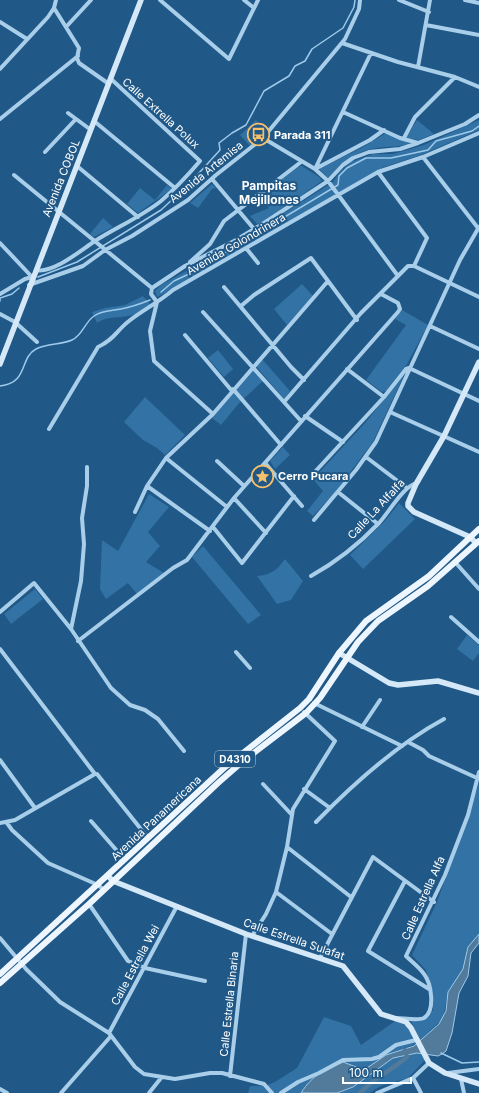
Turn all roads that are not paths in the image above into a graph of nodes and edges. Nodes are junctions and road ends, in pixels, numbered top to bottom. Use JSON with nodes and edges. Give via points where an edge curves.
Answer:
{"nodes":[{"id":1,"x":56,"y":0,"type":"edge"},
{"id":2,"x":91,"y":0,"type":"edge"},
{"id":3,"x":141,"y":0,"type":"edge"},
{"id":4,"x":160,"y":0,"type":"edge"},
{"id":5,"x":244,"y":0,"type":"edge"},
{"id":6,"x":258,"y":0,"type":"edge"},
{"id":7,"x":360,"y":0,"type":"edge"},
{"id":8,"x":399,"y":0,"type":"edge"},
{"id":9,"x":430,"y":0,"type":"edge"},
{"id":10,"x":465,"y":0,"type":"edge"},
{"id":11,"x":479,"y":3,"type":"edge"},
{"id":12,"x":54,"y":8,"type":"junction"},
{"id":13,"x":254,"y":8,"type":"junction"},
{"id":14,"x":429,"y":12,"type":"junction"},
{"id":15,"x":0,"y":22,"type":"edge"},
{"id":16,"x":426,"y":25,"type":"junction"},
{"id":17,"x":66,"y":27,"type":"junction"},
{"id":18,"x":479,"y":35,"type":"edge"},
{"id":19,"x":27,"y":39,"type":"junction"},
{"id":20,"x":342,"y":43,"type":"junction"},
{"id":21,"x":371,"y":53,"type":"junction"},
{"id":22,"x":78,"y":56,"type":"junction"},
{"id":23,"x":418,"y":67,"type":"junction"},
{"id":24,"x":0,"y":69,"type":"edge"},
{"id":25,"x":455,"y":77,"type":"junction"},
{"id":26,"x":110,"y":81,"type":"junction"},
{"id":27,"x":479,"y":87,"type":"edge"},
{"id":28,"x":68,"y":112,"type":"dead end"},
{"id":29,"x":343,"y":112,"type":"junction"},
{"id":30,"x":479,"y":115,"type":"edge"},
{"id":31,"x":0,"y":119,"type":"edge"},
{"id":32,"x":76,"y":119,"type":"junction"},
{"id":33,"x":94,"y":121,"type":"junction"},
{"id":34,"x":91,"y":130,"type":"junction"},
{"id":35,"x":384,"y":130,"type":"junction"},
{"id":36,"x":479,"y":133,"type":"edge"},
{"id":37,"x":263,"y":138,"type":"junction"},
{"id":38,"x":404,"y":138,"type":"junction"},
{"id":39,"x":418,"y":143,"type":"junction"},
{"id":40,"x":45,"y":152,"type":"dead end"},
{"id":41,"x":423,"y":157,"type":"junction"},
{"id":42,"x":200,"y":161,"type":"joint"},
{"id":43,"x":301,"y":162,"type":"junction"},
{"id":44,"x":77,"y":166,"type":"junction"},
{"id":45,"x":314,"y":169,"type":"junction"},
{"id":46,"x":378,"y":172,"type":"junction"},
{"id":47,"x":14,"y":175,"type":"dead end"},
{"id":48,"x":212,"y":179,"type":"junction"},
{"id":49,"x":328,"y":181,"type":"junction"},
{"id":50,"x":175,"y":188,"type":"junction"},
{"id":51,"x":338,"y":194,"type":"junction"},
{"id":52,"x":238,"y":208,"type":"junction"},
{"id":53,"x":58,"y":212,"type":"junction"},
{"id":54,"x":138,"y":217,"type":"junction"},
{"id":55,"x":478,"y":228,"type":"edge"},
{"id":56,"x":254,"y":229,"type":"junction"},
{"id":57,"x":477,"y":234,"type":"edge"},
{"id":58,"x":95,"y":241,"type":"junction"},
{"id":59,"x":0,"y":243,"type":"edge"},
{"id":60,"x":103,"y":248,"type":"junction"},
{"id":61,"x":246,"y":248,"type":"junction"},
{"id":62,"x":258,"y":263,"type":"dead end"},
{"id":63,"x":185,"y":266,"type":"junction"},
{"id":64,"x":414,"y":266,"type":"junction"},
{"id":65,"x":35,"y":270,"type":"junction"},
{"id":66,"x":398,"y":276,"type":"junction"},
{"id":67,"x":32,"y":277,"type":"junction"},
{"id":68,"x":328,"y":281,"type":"junction"},
{"id":69,"x":449,"y":284,"type":"junction"},
{"id":70,"x":29,"y":285,"type":"junction"},
{"id":71,"x":224,"y":287,"type":"dead end"},
{"id":72,"x":152,"y":288,"type":"junction"},
{"id":73,"x":0,"y":294,"type":"edge"},
{"id":74,"x":381,"y":294,"type":"junction"},
{"id":75,"x":479,"y":297,"type":"edge"},
{"id":76,"x":157,"y":302,"type":"junction"},
{"id":77,"x":241,"y":306,"type":"junction"},
{"id":78,"x":203,"y":312,"type":"dead end"},
{"id":79,"x":0,"y":314,"type":"edge"},
{"id":80,"x":357,"y":320,"type":"junction"},
{"id":81,"x":15,"y":322,"type":"junction"},
{"id":82,"x":430,"y":326,"type":"junction"},
{"id":83,"x":185,"y":335,"type":"dead end"},
{"id":84,"x":38,"y":342,"type":"dead end"},
{"id":85,"x":272,"y":345,"type":"junction"},
{"id":86,"x":479,"y":349,"type":"edge"},
{"id":87,"x":479,"y":362,"type":"edge"},
{"id":88,"x":0,"y":364,"type":"edge"},
{"id":89,"x":253,"y":366,"type":"junction"},
{"id":90,"x":409,"y":368,"type":"junction"},
{"id":91,"x":347,"y":369,"type":"junction"},
{"id":92,"x":304,"y":380,"type":"junction"},
{"id":93,"x":232,"y":390,"type":"junction"},
{"id":94,"x":463,"y":394,"type":"junction"},
{"id":95,"x":384,"y":397,"type":"junction"},
{"id":96,"x":479,"y":401,"type":"edge"},
{"id":97,"x":284,"y":402,"type":"junction"},
{"id":98,"x":390,"y":412,"type":"junction"},
{"id":99,"x":212,"y":414,"type":"junction"},
{"id":100,"x":305,"y":416,"type":"junction"},
{"id":101,"x":301,"y":421,"type":"junction"},
{"id":102,"x":49,"y":429,"type":"dead end"},
{"id":103,"x":444,"y":436,"type":"junction"},
{"id":104,"x":343,"y":442,"type":"junction"},
{"id":105,"x":281,"y":444,"type":"junction"},
{"id":106,"x":479,"y":452,"type":"edge"},
{"id":107,"x":366,"y":457,"type":"junction"},
{"id":108,"x":166,"y":458,"type":"junction"},
{"id":109,"x":217,"y":461,"type":"dead end"},
{"id":110,"x":265,"y":463,"type":"junction"},
{"id":111,"x":88,"y":467,"type":"dead end"},
{"id":112,"x":312,"y":475,"type":"dead end"},
{"id":113,"x":416,"y":484,"type":"junction"},
{"id":114,"x":147,"y":486,"type":"junction"},
{"id":115,"x":244,"y":486,"type":"junction"},
{"id":116,"x":407,"y":488,"type":"junction"},
{"id":117,"x":338,"y":492,"type":"junction"},
{"id":118,"x":294,"y":496,"type":"junction"},
{"id":119,"x":234,"y":498,"type":"junction"},
{"id":120,"x":302,"y":506,"type":"dead end"},
{"id":121,"x":227,"y":507,"type":"junction"},
{"id":122,"x":136,"y":512,"type":"dead end"},
{"id":123,"x":314,"y":520,"type":"dead end"},
{"id":124,"x":378,"y":524,"type":"junction"},
{"id":125,"x":211,"y":529,"type":"junction"},
{"id":126,"x":479,"y":529,"type":"edge"},
{"id":127,"x":266,"y":533,"type":"junction"},
{"id":128,"x":470,"y":537,"type":"junction"},
{"id":129,"x":478,"y":542,"type":"edge"},
{"id":130,"x":455,"y":562,"type":"junction"},
{"id":131,"x":311,"y":576,"type":"dead end"},
{"id":132,"x":479,"y":589,"type":"edge"},
{"id":133,"x":0,"y":612,"type":"edge"},
{"id":134,"x":451,"y":617,"type":"dead end"},
{"id":135,"x":71,"y":629,"type":"junction"},
{"id":136,"x":78,"y":641,"type":"junction"},
{"id":137,"x":479,"y":642,"type":"edge"},
{"id":138,"x":0,"y":649,"type":"edge"},
{"id":139,"x":236,"y":652,"type":"dead end"},
{"id":140,"x":339,"y":653,"type":"junction"},
{"id":141,"x":347,"y":658,"type":"junction"},
{"id":142,"x":250,"y":668,"type":"dead end"},
{"id":143,"x":479,"y":693,"type":"edge"},
{"id":144,"x":309,"y":699,"type":"junction"},
{"id":145,"x":380,"y":700,"type":"dead end"},
{"id":146,"x":315,"y":704,"type":"junction"},
{"id":147,"x":300,"y":708,"type":"junction"},
{"id":148,"x":306,"y":713,"type":"junction"},
{"id":149,"x":444,"y":719,"type":"dead end"},
{"id":150,"x":362,"y":727,"type":"junction"},
{"id":151,"x":408,"y":742,"type":"junction"},
{"id":152,"x":402,"y":746,"type":"junction"},
{"id":153,"x":184,"y":751,"type":"dead end"},
{"id":154,"x":0,"y":760,"type":"edge"},
{"id":155,"x":479,"y":772,"type":"edge"},
{"id":156,"x":97,"y":774,"type":"dead end"},
{"id":157,"x":477,"y":778,"type":"junction"},
{"id":158,"x":263,"y":784,"type":"dead end"},
{"id":159,"x":304,"y":789,"type":"junction"},
{"id":160,"x":35,"y":808,"type":"junction"},
{"id":161,"x":330,"y":808,"type":"junction"},
{"id":162,"x":292,"y":815,"type":"junction"},
{"id":163,"x":91,"y":821,"type":"dead end"},
{"id":164,"x":316,"y":822,"type":"dead end"},
{"id":165,"x":0,"y":823,"type":"edge"},
{"id":166,"x":7,"y":823,"type":"junction"},
{"id":167,"x":148,"y":838,"type":"junction"},
{"id":168,"x":287,"y":847,"type":"junction"},
{"id":169,"x":125,"y":860,"type":"junction"},
{"id":170,"x":108,"y":876,"type":"junction"},
{"id":171,"x":113,"y":881,"type":"junction"},
{"id":172,"x":405,"y":881,"type":"junction"},
{"id":173,"x":98,"y":885,"type":"junction"},
{"id":174,"x":104,"y":890,"type":"junction"},
{"id":175,"x":276,"y":892,"type":"junction"},
{"id":176,"x":351,"y":897,"type":"junction"},
{"id":177,"x":434,"y":902,"type":"junction"},
{"id":178,"x":89,"y":904,"type":"junction"},
{"id":179,"x":177,"y":906,"type":"junction"},
{"id":180,"x":332,"y":934,"type":"junction"},
{"id":181,"x":249,"y":935,"type":"junction"},
{"id":182,"x":0,"y":938,"type":"edge"},
{"id":183,"x":18,"y":958,"type":"junction"},
{"id":184,"x":320,"y":958,"type":"junction"},
{"id":185,"x":22,"y":964,"type":"junction"},
{"id":186,"x":146,"y":968,"type":"junction"},
{"id":187,"x":0,"y":974,"type":"edge"},
{"id":188,"x":205,"y":981,"type":"dead end"},
{"id":189,"x":0,"y":983,"type":"edge"},
{"id":190,"x":429,"y":989,"type":"junction"},
{"id":191,"x":394,"y":1018,"type":"junction"},
{"id":192,"x":110,"y":1035,"type":"junction"},
{"id":193,"x":417,"y":1041,"type":"junction"},
{"id":194,"x":427,"y":1061,"type":"junction"},
{"id":195,"x":479,"y":1069,"type":"edge"},
{"id":196,"x":445,"y":1073,"type":"junction"},
{"id":197,"x":230,"y":1076,"type":"junction"},
{"id":198,"x":161,"y":1078,"type":"junction"},
{"id":199,"x":413,"y":1078,"type":"junction"},
{"id":200,"x":461,"y":1079,"type":"junction"},
{"id":201,"x":479,"y":1084,"type":"edge"},
{"id":202,"x":0,"y":1089,"type":"edge"},
{"id":203,"x":7,"y":1093,"type":"edge"},
{"id":204,"x":60,"y":1093,"type":"edge"},
{"id":205,"x":149,"y":1093,"type":"edge"},
{"id":206,"x":272,"y":1093,"type":"edge"},
{"id":207,"x":281,"y":1093,"type":"edge"},
{"id":208,"x":378,"y":1093,"type":"edge"},
{"id":209,"x":421,"y":1093,"type":"edge"},
{"id":210,"x":464,"y":1093,"type":"edge"}],
"edges":[{"from":1,"to":12,"type":"street"},
{"from":2,"to":17,"type":"street"},
{"from":3,"to":26,"type":"street","name":"Avenida COBOL"},
{"from":4,"to":13,"type":"street","via":[[229,59]]},
{"from":5,"to":13,"type":"street"},
{"from":6,"to":13,"type":"street"},
{"from":7,"to":20,"type":"street","name":"Avenida Artemisa","via":[[359,9]]},
{"from":8,"to":14,"type":"street"},
{"from":9,"to":14,"type":"street"},
{"from":10,"to":11,"type":"street"},
{"from":12,"to":17,"type":"street"},
{"from":12,"to":19,"type":"street"},
{"from":14,"to":16,"type":"street"},
{"from":15,"to":19,"type":"street"},
{"from":16,"to":18,"type":"street"},
{"from":16,"to":23,"type":"street"},
{"from":17,"to":22,"type":"street","via":[[79,48]]},
{"from":19,"to":24,"type":"street"},
{"from":20,"to":21,"type":"street"},
{"from":20,"to":37,"type":"street","name":"Avenida Artemisa"},
{"from":21,"to":23,"type":"street"},
{"from":21,"to":29,"type":"street"},
{"from":22,"to":26,"type":"street","name":"Calle Extrella Polux","via":[[79,63]]},
{"from":22,"to":31,"type":"street"},
{"from":23,"to":25,"type":"street"},
{"from":25,"to":27,"type":"street"},
{"from":25,"to":38,"type":"street","via":[[415,117]]},
{"from":26,"to":33,"type":"street","name":"Avenida COBOL"},
{"from":26,"to":42,"type":"street","name":"Calle Extrella Polux"},
{"from":28,"to":32,"type":"street"},
{"from":29,"to":35,"type":"street"},
{"from":29,"to":45,"type":"street"},
{"from":30,"to":39,"type":"street","name":"Avenida Golondrinera","via":[[465,124]]},
{"from":32,"to":34,"type":"street"},
{"from":32,"to":40,"type":"street"},
{"from":33,"to":34,"type":"street","name":"Avenida COBOL"},
{"from":33,"to":50,"type":"street"},
{"from":34,"to":44,"type":"street","name":"Avenida COBOL"},
{"from":35,"to":38,"type":"street"},
{"from":35,"to":45,"type":"street"},
{"from":36,"to":41,"type":"street","name":"Avenida Golondrinera"},
{"from":37,"to":43,"type":"street"},
{"from":37,"to":48,"type":"street","name":"Avenida Artemisa"},
{"from":38,"to":39,"type":"street"},
{"from":39,"to":49,"type":"street","name":"Avenida Golondrinera","via":[[400,149],[369,152],[353,158]]},
{"from":41,"to":46,"type":"street","name":"Avenida Golondrinera"},
{"from":41,"to":55,"type":"street"},
{"from":42,"to":50,"type":"street","name":"Avenida Artemisa"},
{"from":43,"to":45,"type":"street"},
{"from":43,"to":52,"type":"street"},
{"from":44,"to":53,"type":"street","name":"Avenida COBOL"},
{"from":44,"to":54,"type":"street"},
{"from":45,"to":49,"type":"street"},
{"from":46,"to":51,"type":"street","name":"Avenida Golondrinera"},
{"from":46,"to":64,"type":"street","via":[[427,238]]},
{"from":47,"to":53,"type":"street"},
{"from":48,"to":52,"type":"street"},
{"from":48,"to":60,"type":"street","name":"Avenida Artemisa","via":[[172,211],[132,236]]},
{"from":49,"to":51,"type":"street"},
{"from":49,"to":56,"type":"street","name":"Avenida Golondrinera"},
{"from":50,"to":54,"type":"street","name":"Avenida Artemisa"},
{"from":51,"to":61,"type":"street","name":"Avenida Golondrinera"},
{"from":51,"to":66,"type":"street"},
{"from":52,"to":56,"type":"street"},
{"from":52,"to":63,"type":"street","via":[[224,221],[210,244]]},
{"from":53,"to":58,"type":"street"},
{"from":53,"to":65,"type":"street","name":"Avenida COBOL"},
{"from":54,"to":58,"type":"street","name":"Avenida Artemisa"},
{"from":55,"to":57,"type":"street"},
{"from":56,"to":63,"type":"street","name":"Avenida Golondrinera"},
{"from":57,"to":69,"type":"street"},
{"from":58,"to":60,"type":"street"},
{"from":58,"to":65,"type":"street","name":"Avenida Artemisa","via":[[71,258],[44,270]]},
{"from":59,"to":67,"type":"street"},
{"from":60,"to":70,"type":"street","name":"Avenida Artemisa","via":[[83,266]]},
{"from":60,"to":72,"type":"street"},
{"from":61,"to":62,"type":"street"},
{"from":61,"to":76,"type":"street","name":"Avenida Golondrinera"},
{"from":63,"to":72,"type":"street"},
{"from":64,"to":66,"type":"street","via":[[408,266]]},
{"from":64,"to":69,"type":"street"},
{"from":65,"to":67,"type":"street","name":"Avenida COBOL"},
{"from":66,"to":74,"type":"street"},
{"from":67,"to":70,"type":"street","name":"Avenida COBOL"},
{"from":67,"to":73,"type":"street"},
{"from":68,"to":77,"type":"street","via":[[311,258]]},
{"from":68,"to":80,"type":"street"},
{"from":68,"to":85,"type":"street"},
{"from":69,"to":75,"type":"street"},
{"from":69,"to":82,"type":"street"},
{"from":70,"to":81,"type":"street","name":"Avenida COBOL"},
{"from":71,"to":77,"type":"street"},
{"from":72,"to":76,"type":"street","via":[[151,294]]},
{"from":74,"to":80,"type":"street"},
{"from":74,"to":91,"type":"street","via":[[398,303],[400,309]]},
{"from":76,"to":99,"type":"street","via":[[150,331],[154,361]]},
{"from":76,"to":102,"type":"street","name":"Avenida Golondrinera","via":[[128,322],[107,343],[98,347]]},
{"from":77,"to":85,"type":"street"},
{"from":78,"to":89,"type":"street"},
{"from":79,"to":81,"type":"street"},
{"from":80,"to":92,"type":"street"},
{"from":81,"to":84,"type":"street"},
{"from":81,"to":88,"type":"street","name":"Avenida COBOL"},
{"from":82,"to":86,"type":"street"},
{"from":82,"to":90,"type":"street"},
{"from":83,"to":93,"type":"street"},
{"from":85,"to":89,"type":"street"},
{"from":85,"to":92,"type":"street"},
{"from":87,"to":94,"type":"street","name":"Calle La Alfalfa"},
{"from":89,"to":93,"type":"street"},
{"from":89,"to":97,"type":"street"},
{"from":90,"to":94,"type":"street"},
{"from":90,"to":95,"type":"street"},
{"from":90,"to":98,"type":"street"},
{"from":91,"to":95,"type":"street"},
{"from":91,"to":100,"type":"street"},
{"from":92,"to":97,"type":"street"},
{"from":93,"to":99,"type":"street"},
{"from":93,"to":105,"type":"street"},
{"from":94,"to":96,"type":"street"},
{"from":94,"to":103,"type":"street","name":"Calle La Alfalfa"},
{"from":95,"to":104,"type":"street"},
{"from":97,"to":101,"type":"street"},
{"from":98,"to":103,"type":"street"},
{"from":98,"to":107,"type":"street"},
{"from":99,"to":108,"type":"street"},
{"from":100,"to":101,"type":"street"},
{"from":100,"to":104,"type":"street"},
{"from":101,"to":105,"type":"street"},
{"from":103,"to":106,"type":"street"},
{"from":103,"to":113,"type":"street","name":"Calle La Alfalfa"},
{"from":104,"to":112,"type":"street"},
{"from":105,"to":110,"type":"street"},
{"from":107,"to":116,"type":"street"},
{"from":107,"to":117,"type":"street"},
{"from":108,"to":114,"type":"street"},
{"from":108,"to":121,"type":"street"},
{"from":109,"to":115,"type":"street"},
{"from":110,"to":115,"type":"street"},
{"from":110,"to":118,"type":"street"},
{"from":111,"to":135,"type":"street","via":[[82,518],[84,544],[81,581]]},
{"from":113,"to":116,"type":"street","name":"Calle La Alfalfa"},
{"from":113,"to":128,"type":"street","name":"Calle La Alfalfa","via":[[408,506],[414,512]]},
{"from":114,"to":122,"type":"street"},
{"from":114,"to":125,"type":"street"},
{"from":115,"to":119,"type":"street"},
{"from":116,"to":124,"type":"street","name":"Calle La Alfalfa"},
{"from":117,"to":123,"type":"street"},
{"from":117,"to":124,"type":"street"},
{"from":118,"to":120,"type":"street"},
{"from":118,"to":127,"type":"street"},
{"from":119,"to":121,"type":"street"},
{"from":119,"to":127,"type":"street"},
{"from":121,"to":125,"type":"street"},
{"from":124,"to":131,"type":"street","name":"Calle La Alfalfa","via":[[347,553]]},
{"from":125,"to":127,"type":"street","via":[[242,563]]},
{"from":125,"to":136,"type":"street","via":[[187,560]]},
{"from":126,"to":128,"type":"main road","name":"Avenida Panamericana","number":"D4310"},
{"from":128,"to":129,"type":"street"},
{"from":128,"to":140,"type":"main road","name":"Avenida Panamericana","number":"D4310","via":[[429,576],[366,621]]},
{"from":129,"to":130,"type":"main road","name":"Avenida Panamericana","number":"D4310"},
{"from":130,"to":132,"type":"street"},
{"from":130,"to":141,"type":"main road","name":"Avenida Panamericana","number":"D4310","via":[[428,586],[378,620]]},
{"from":133,"to":135,"type":"street","via":[[34,583]]},
{"from":134,"to":137,"type":"street"},
{"from":135,"to":136,"type":"street"},
{"from":136,"to":153,"type":"street","via":[[111,688],[130,705],[145,710],[158,719]]},
{"from":138,"to":160,"type":"street","via":[[95,774]]},
{"from":139,"to":142,"type":"street"},
{"from":140,"to":141,"type":"street"},
{"from":140,"to":144,"type":"main road","name":"Avenida Panamericana","number":"D4310"},
{"from":141,"to":143,"type":"street","via":[[394,684],[438,681]]},
{"from":141,"to":146,"type":"main road","name":"Avenida Panamericana","number":"D4310"},
{"from":144,"to":146,"type":"street"},
{"from":144,"to":147,"type":"main road","name":"Avenida Panamericana","number":"D4310"},
{"from":145,"to":150,"type":"street"},
{"from":146,"to":148,"type":"main road","name":"Avenida Panamericana","number":"D4310"},
{"from":146,"to":150,"type":"street"},
{"from":147,"to":148,"type":"street"},
{"from":147,"to":167,"type":"main road","name":"Avenida Panamericana","number":"D4310","via":[[224,768]]},
{"from":148,"to":159,"type":"street","name":"Calle Estrella Binaria","via":[[335,741]]},
{"from":148,"to":171,"type":"main road","name":"Avenida Panamericana","number":"D4310","via":[[242,762]]},
{"from":149,"to":151,"type":"street"},
{"from":150,"to":152,"type":"street"},
{"from":151,"to":152,"type":"street"},
{"from":151,"to":157,"type":"street","via":[[429,756]]},
{"from":152,"to":161,"type":"street"},
{"from":154,"to":160,"type":"street"},
{"from":155,"to":157,"type":"street","name":"Calle Estrella Alfa"},
{"from":156,"to":167,"type":"street"},
{"from":157,"to":177,"type":"street","name":"Calle Estrella Alfa","via":[[464,827]]},
{"from":158,"to":162,"type":"street"},
{"from":159,"to":161,"type":"street"},
{"from":159,"to":162,"type":"street","name":"Calle Estrella Binaria"},
{"from":160,"to":166,"type":"street"},
{"from":161,"to":164,"type":"street"},
{"from":162,"to":168,"type":"street","name":"Calle Estrella Binaria"},
{"from":163,"to":169,"type":"street"},
{"from":165,"to":166,"type":"street"},
{"from":166,"to":173,"type":"street","via":[[48,863]]},
{"from":167,"to":169,"type":"main road","name":"Avenida Panamericana","number":"D4310"},
{"from":168,"to":175,"type":"street","name":"Calle Estrella Binaria"},
{"from":168,"to":176,"type":"street"},
{"from":169,"to":170,"type":"main road","name":"Avenida Panamericana","number":"D4310"},
{"from":170,"to":171,"type":"street","name":"Calle Estrella Sulafat"},
{"from":170,"to":173,"type":"main road","name":"Avenida Panamericana","number":"D4310"},
{"from":171,"to":174,"type":"main road","name":"Avenida Panamericana","number":"D4310"},
{"from":171,"to":179,"type":"street","name":"Calle Estrella Sulafat"},
{"from":172,"to":176,"type":"street","via":[[373,856]]},
{"from":172,"to":177,"type":"street"},
{"from":172,"to":190,"type":"street","via":[[368,950]]},
{"from":173,"to":174,"type":"street"},
{"from":173,"to":183,"type":"main road","name":"Avenida Panamericana","number":"D4310"},
{"from":174,"to":178,"type":"main road","name":"Avenida Panamericana","number":"D4310"},
{"from":175,"to":180,"type":"street"},
{"from":175,"to":181,"type":"street","name":"Calle Estrella Binaria","via":[[266,914]]},
{"from":176,"to":180,"type":"street"},
{"from":177,"to":190,"type":"street","name":"Calle Estrella Alfa","via":[[406,956],[425,975]]},
{"from":178,"to":185,"type":"main road","name":"Avenida Panamericana","number":"D4310"},
{"from":178,"to":186,"type":"street","via":[[128,961]]},
{"from":179,"to":181,"type":"street","name":"Calle Estrella Sulafat"},
{"from":179,"to":186,"type":"street","name":"Calle Estrella Wei"},
{"from":180,"to":184,"type":"street"},
{"from":181,"to":184,"type":"street","name":"Calle Estrella Sulafat"},
{"from":181,"to":197,"type":"street","name":"Calle Estrella Binaria"},
{"from":182,"to":183,"type":"street"},
{"from":183,"to":185,"type":"street"},
{"from":183,"to":187,"type":"main road","name":"Avenida Panamericana","number":"D4310"},
{"from":184,"to":191,"type":"street","name":"Calle Estrella Sulafat","via":[[344,966],[378,1012]]},
{"from":185,"to":189,"type":"main road","name":"Avenida Panamericana","number":"D4310"},
{"from":185,"to":192,"type":"street","via":[[67,1008]]},
{"from":186,"to":188,"type":"street"},
{"from":186,"to":192,"type":"street","name":"Calle Estrella Wei"},
{"from":190,"to":191,"type":"street","name":"Calle Estrella Alfa","via":[[430,1009],[424,1018]]},
{"from":191,"to":193,"type":"street","name":"Calle Estrella Sulafat","via":[[406,1022]]},
{"from":192,"to":198,"type":"street","via":[[135,1067],[144,1074]]},
{"from":192,"to":204,"type":"street","name":"Calle Estrella Wei"},
{"from":193,"to":194,"type":"street","name":"Calle Estrella Sulafat"},
{"from":193,"to":207,"type":"street","via":[[396,1045],[372,1059],[344,1060]]},
{"from":194,"to":196,"type":"street","name":"Calle Estrella Sulafat"},
{"from":194,"to":199,"type":"street"},
{"from":195,"to":196,"type":"street"},
{"from":196,"to":200,"type":"street","name":"Calle Estrella Sulafat"},
{"from":197,"to":198,"type":"street","via":[[210,1073],[175,1079]]},
{"from":197,"to":206,"type":"street","via":[[264,1084]]},
{"from":198,"to":205,"type":"street"},
{"from":199,"to":208,"type":"street"},
{"from":199,"to":209,"type":"street"},
{"from":200,"to":201,"type":"street","name":"Calle Estrella Sulafat"},
{"from":200,"to":210,"type":"street"},
{"from":202,"to":203,"type":"street"}]}
